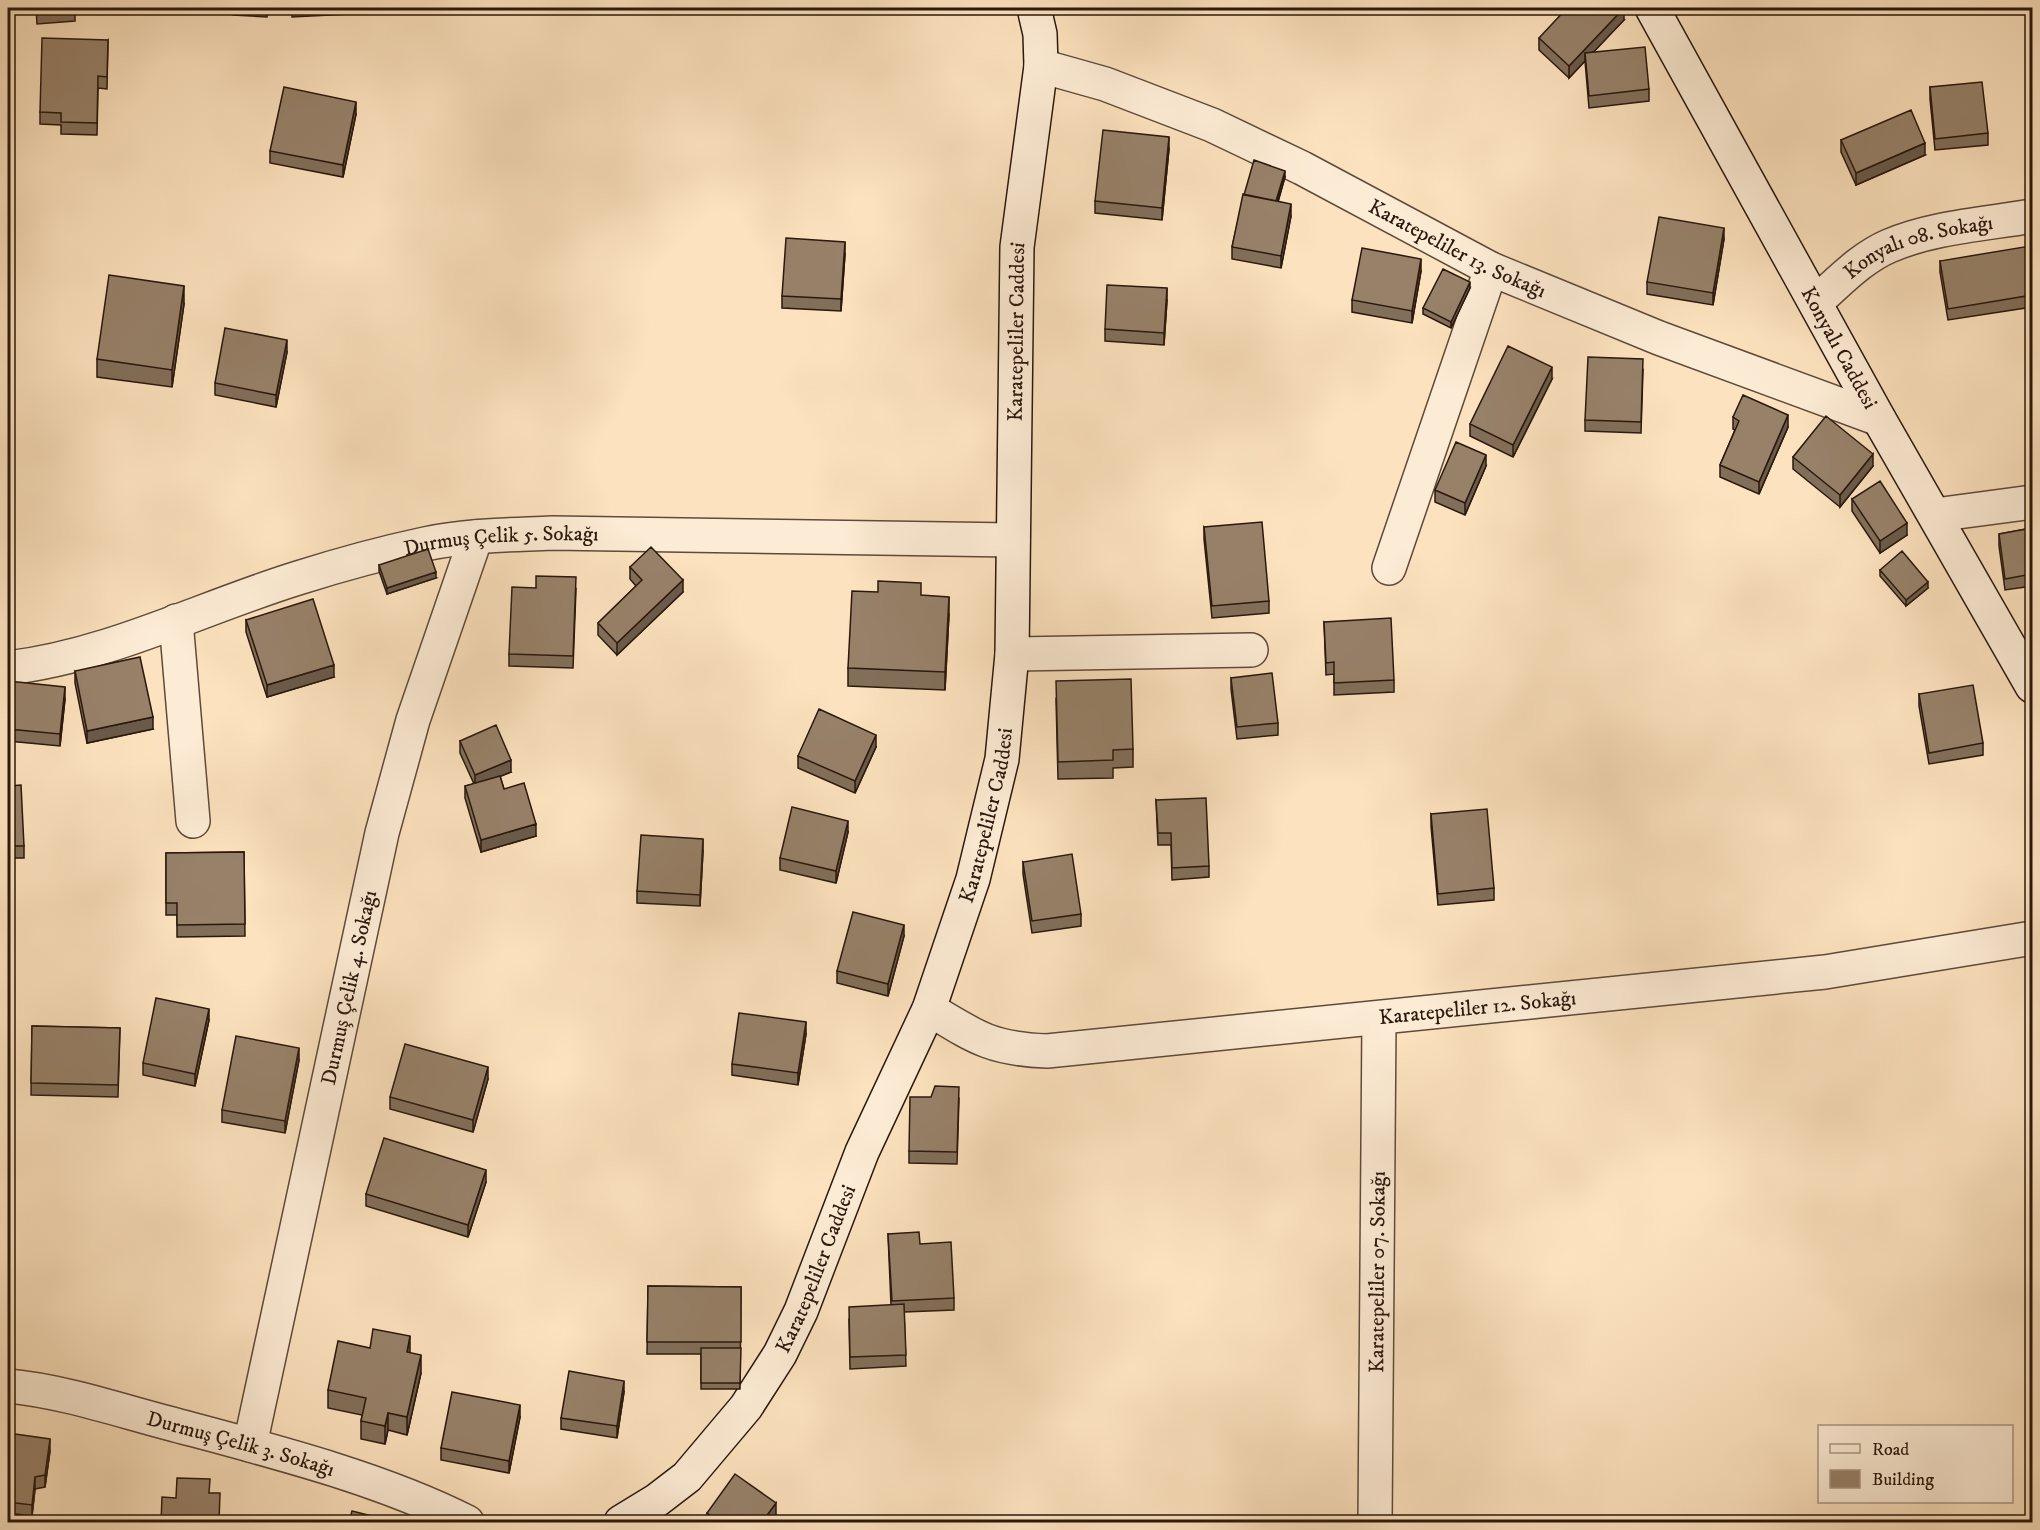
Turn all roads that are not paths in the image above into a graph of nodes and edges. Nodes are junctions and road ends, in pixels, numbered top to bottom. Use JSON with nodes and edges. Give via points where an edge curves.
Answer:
{"nodes":[{"id":1,"x":1034,"y":8,"type":"edge"},
{"id":2,"x":1652,"y":8,"type":"edge"},
{"id":3,"x":1041,"y":66,"type":"junction"},
{"id":4,"x":2032,"y":216,"type":"edge"},
{"id":5,"x":1491,"y":269,"type":"junction"},
{"id":6,"x":1816,"y":302,"type":"junction"},
{"id":7,"x":1879,"y":419,"type":"junction"},
{"id":8,"x":2032,"y":502,"type":"edge"},
{"id":9,"x":1935,"y":514,"type":"junction"},
{"id":10,"x":476,"y":537,"type":"junction"},
{"id":11,"x":1013,"y":540,"type":"junction"},
{"id":12,"x":1389,"y":568,"type":"dead end"},
{"id":13,"x":176,"y":621,"type":"junction"},
{"id":14,"x":1251,"y":650,"type":"dead end"},
{"id":15,"x":1012,"y":654,"type":"junction"},
{"id":16,"x":8,"y":668,"type":"edge"},
{"id":17,"x":2032,"y":686,"type":"edge"},
{"id":18,"x":193,"y":822,"type":"dead end"},
{"id":19,"x":2032,"y":938,"type":"edge"},
{"id":20,"x":929,"y":1009,"type":"junction"},
{"id":21,"x":1379,"y":1019,"type":"junction"},
{"id":22,"x":8,"y":1386,"type":"edge"},
{"id":23,"x":250,"y":1445,"type":"junction"},
{"id":24,"x":467,"y":1522,"type":"edge"},
{"id":25,"x":621,"y":1522,"type":"edge"},
{"id":26,"x":1375,"y":1522,"type":"edge"}],
"edges":[{"from":1,"to":3,"type":"street","name":"Karatepeliler Caddesi"},
{"from":2,"to":6,"type":"street","name":"Konyalı Caddesi"},
{"from":3,"to":5,"type":"street","name":"Karatepeliler 13. Sokağı","via":[[1105,84],[1212,125],[1302,168]]},
{"from":3,"to":11,"type":"street","name":"Karatepeliler Caddesi","via":[[1017,247]]},
{"from":4,"to":6,"type":"street","name":"Konyalı 08. Sokağı","via":[[1924,235],[1888,246],[1856,267]]},
{"from":5,"to":7,"type":"street","name":"Karatepeliler 13. Sokağı","via":[[1659,338]]},
{"from":5,"to":12,"type":"street"},
{"from":6,"to":7,"type":"street","name":"Konyalı Caddesi"},
{"from":7,"to":9,"type":"street","name":"Konyalı Caddesi"},
{"from":8,"to":9,"type":"street"},
{"from":9,"to":17,"type":"street","name":"Konyalı Caddesi"},
{"from":10,"to":11,"type":"street","name":"Durmuş Çelik 5. Sokağı","via":[[552,532]]},
{"from":10,"to":13,"type":"street","name":"Durmuş Çelik 5. Sokağı","via":[[426,543],[298,578]]},
{"from":10,"to":23,"type":"street","name":"Durmuş Çelik 4. Sokağı","via":[[413,720],[382,833]]},
{"from":11,"to":15,"type":"street","name":"Karatepeliler Caddesi"},
{"from":13,"to":16,"type":"street","name":"Durmuş Çelik 5. Sokağı","via":[[61,660]]},
{"from":13,"to":18,"type":"street"},
{"from":14,"to":15,"type":"street"},
{"from":15,"to":20,"type":"street","name":"Karatepeliler Caddesi","via":[[1002,759],[973,879]]},
{"from":19,"to":21,"type":"street","name":"Karatepeliler 12. Sokağı","via":[[1825,972]]},
{"from":20,"to":21,"type":"street","name":"Karatepeliler 12. Sokağı","via":[[978,1039],[999,1046],[1038,1050]]},
{"from":20,"to":25,"type":"street","name":"Karatepeliler Caddesi","via":[[862,1152],[801,1311],[780,1354],[746,1407],[687,1477]]},
{"from":21,"to":26,"type":"street","name":"Karatepeliler 07. Sokağı"},
{"from":22,"to":23,"type":"street","name":"Durmuş Çelik 3. Sokağı","via":[[80,1400]]},
{"from":23,"to":24,"type":"street","name":"Durmuş Çelik 3. Sokağı","via":[[427,1503]]}]}
